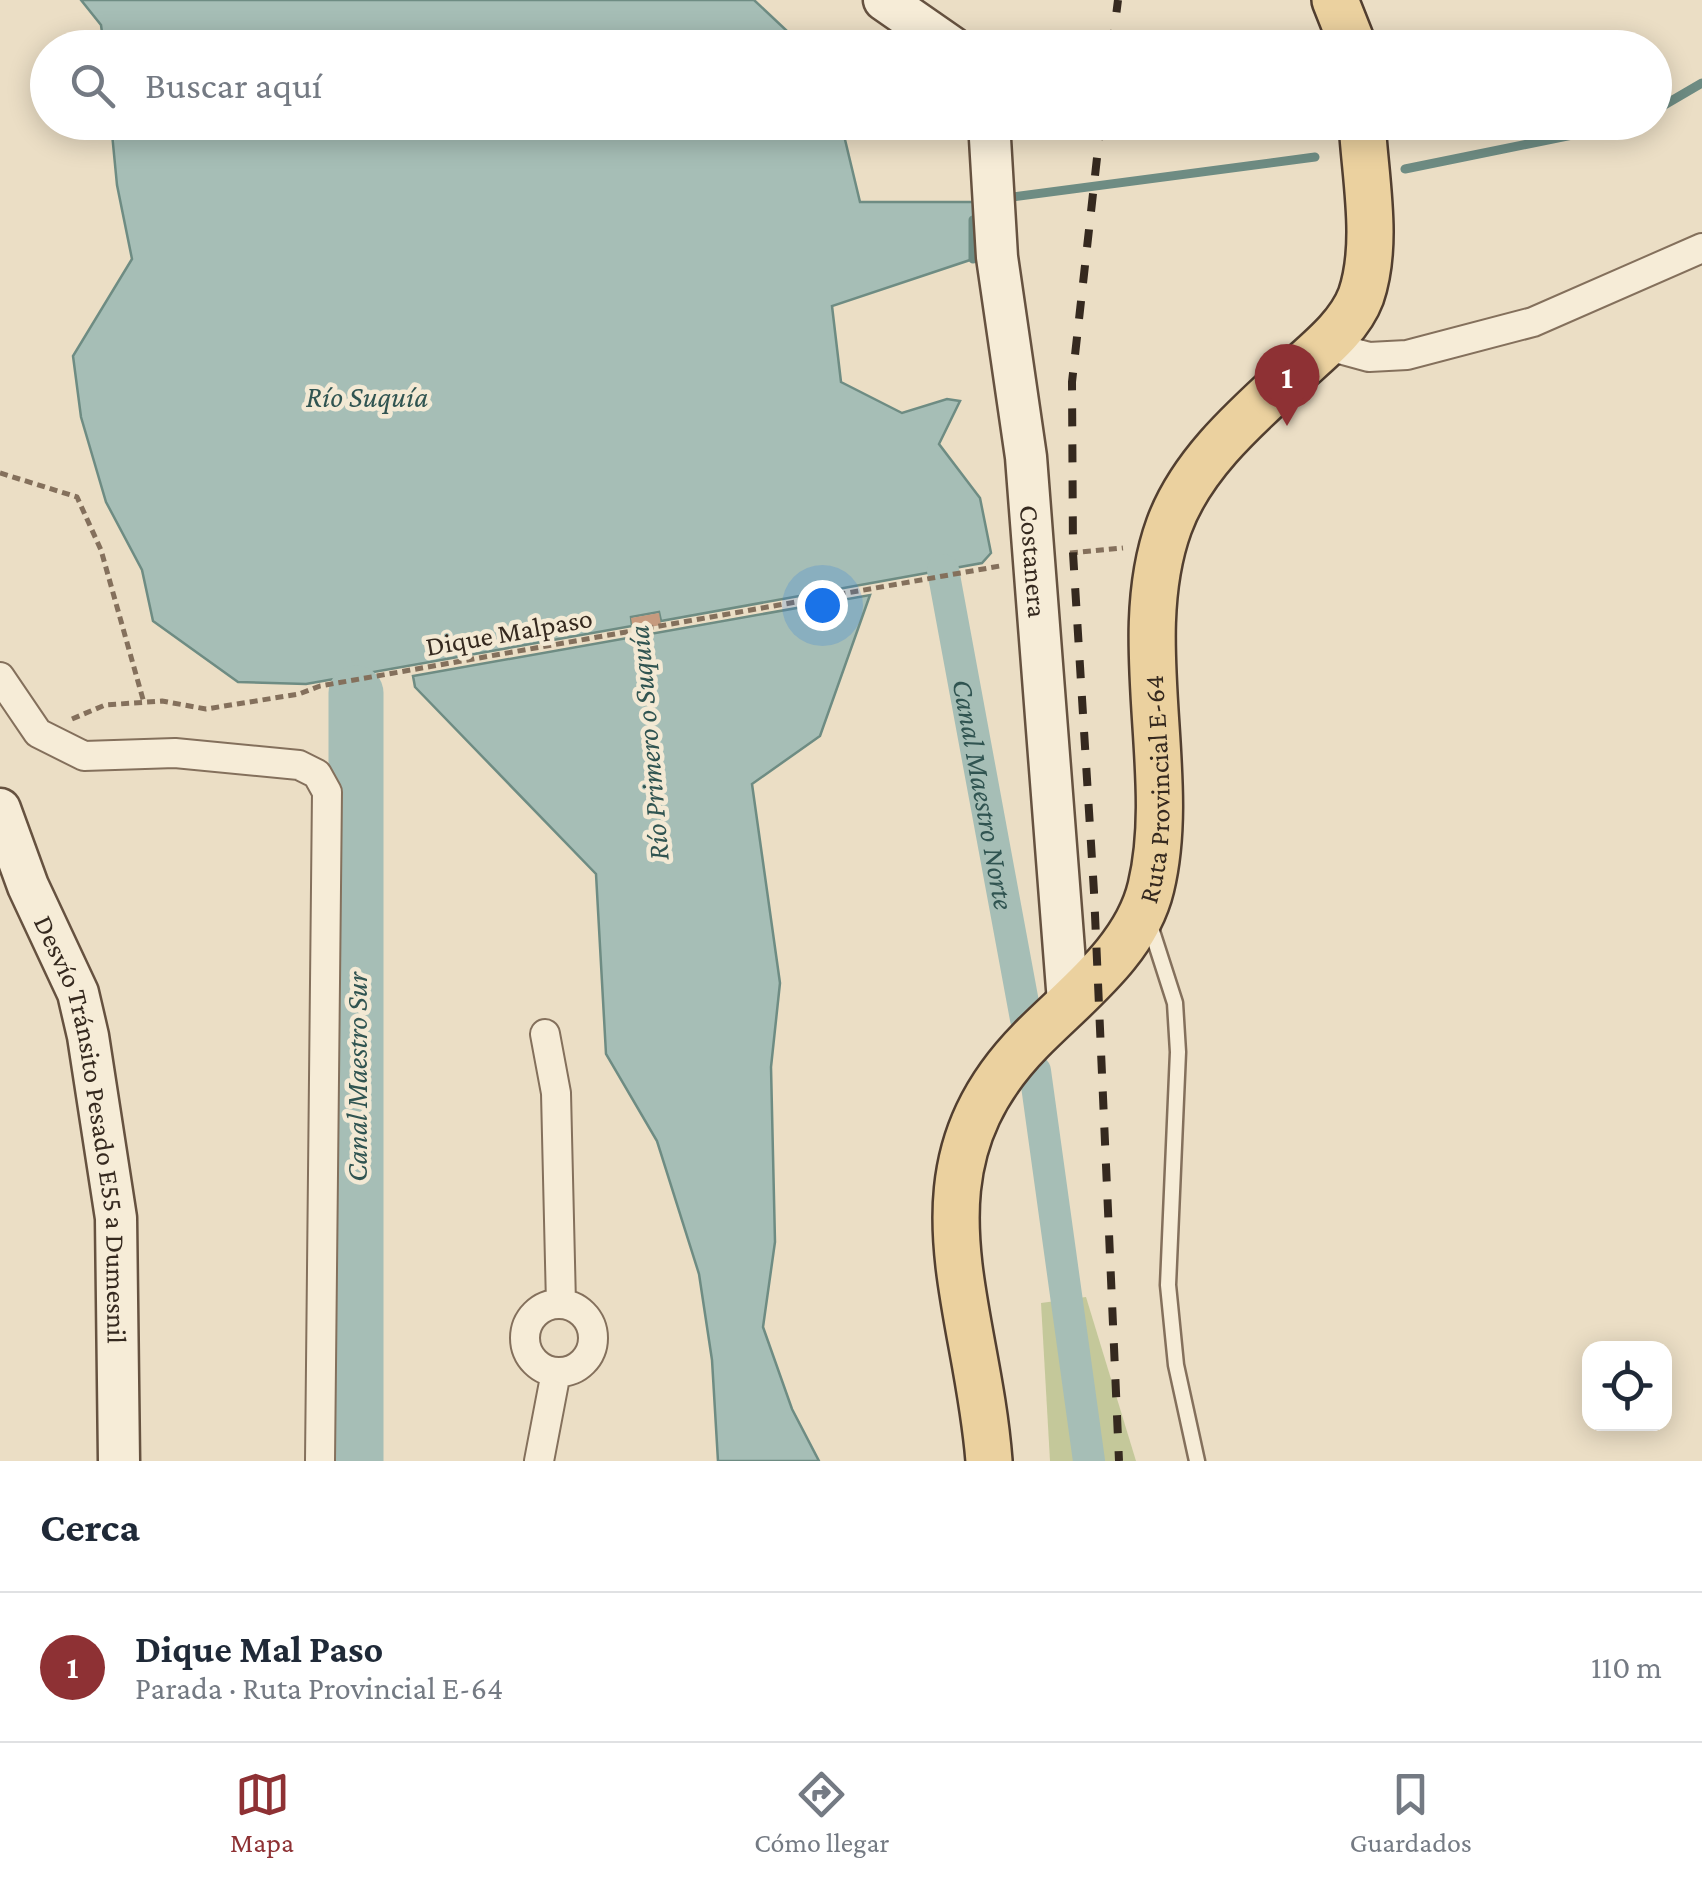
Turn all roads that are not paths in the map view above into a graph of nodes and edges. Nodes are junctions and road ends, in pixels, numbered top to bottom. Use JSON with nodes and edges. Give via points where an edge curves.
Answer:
{"nodes":[{"id":1,"x":884,"y":0,"type":"edge"},
{"id":2,"x":1335,"y":0,"type":"edge"},
{"id":3,"x":927,"y":30,"type":"edge"},
{"id":4,"x":1347,"y":30,"type":"edge"},
{"id":5,"x":991,"y":140,"type":"edge"},
{"id":6,"x":1363,"y":140,"type":"edge"},
{"id":7,"x":1702,"y":248,"type":"edge"},
{"id":8,"x":1325,"y":345,"type":"junction"},
{"id":9,"x":0,"y":677,"type":"edge"},
{"id":10,"x":0,"y":810,"type":"edge"},
{"id":11,"x":1144,"y":907,"type":"junction"},
{"id":12,"x":1068,"y":1002,"type":"junction"},
{"id":13,"x":546,"y":1034,"type":"dead end"},
{"id":14,"x":562,"y":1304,"type":"junction"},
{"id":15,"x":556,"y":1372,"type":"junction"},
{"id":16,"x":119,"y":1461,"type":"edge"},
{"id":17,"x":320,"y":1461,"type":"edge"},
{"id":18,"x":539,"y":1461,"type":"edge"},
{"id":19,"x":989,"y":1461,"type":"edge"},
{"id":20,"x":1197,"y":1461,"type":"edge"}],
"edges":[{"from":1,"to":3,"type":"street"},
{"from":2,"to":4,"type":"main road"},
{"from":5,"to":12,"type":"street","name":"Costanera","via":[[997,258],[1026,457],[1017,562]]},
{"from":6,"to":8,"type":"main road","name":"Ruta Provincial E-64","via":[[1368,252],[1360,300]]},
{"from":7,"to":8,"type":"street","via":[[1533,322],[1407,354],[1369,357]]},
{"from":8,"to":11,"type":"main road","name":"Ruta Provincial E-64","via":[[1192,479],[1163,546],[1153,631],[1156,837]]},
{"from":9,"to":17,"type":"street","via":[[38,733],[84,756],[175,754],[299,766],[317,774],[326,792]]},
{"from":10,"to":16,"type":"street","name":"Desvío Tránsito Pesado E55 a Dumesnil","via":[[78,993],[88,1036],[116,1218]]},
{"from":11,"to":12,"type":"main road","name":"Ruta Provincial E-64","via":[[1126,940]]},
{"from":11,"to":20,"type":"lane","via":[[1175,1004],[1168,1285],[1176,1365]]},
{"from":12,"to":19,"type":"main road","name":"Ruta Provincial E-64","via":[[996,1080],[960,1155],[956,1239]]},
{"from":13,"to":14,"type":"street","via":[[556,1093]]},
{"from":14,"to":15,"type":"street","via":[[539,1310],[526,1329],[528,1352]]},
{"from":14,"to":15,"type":"street","via":[[581,1311],[593,1340],[577,1367]]},
{"from":15,"to":18,"type":"street"}]}
